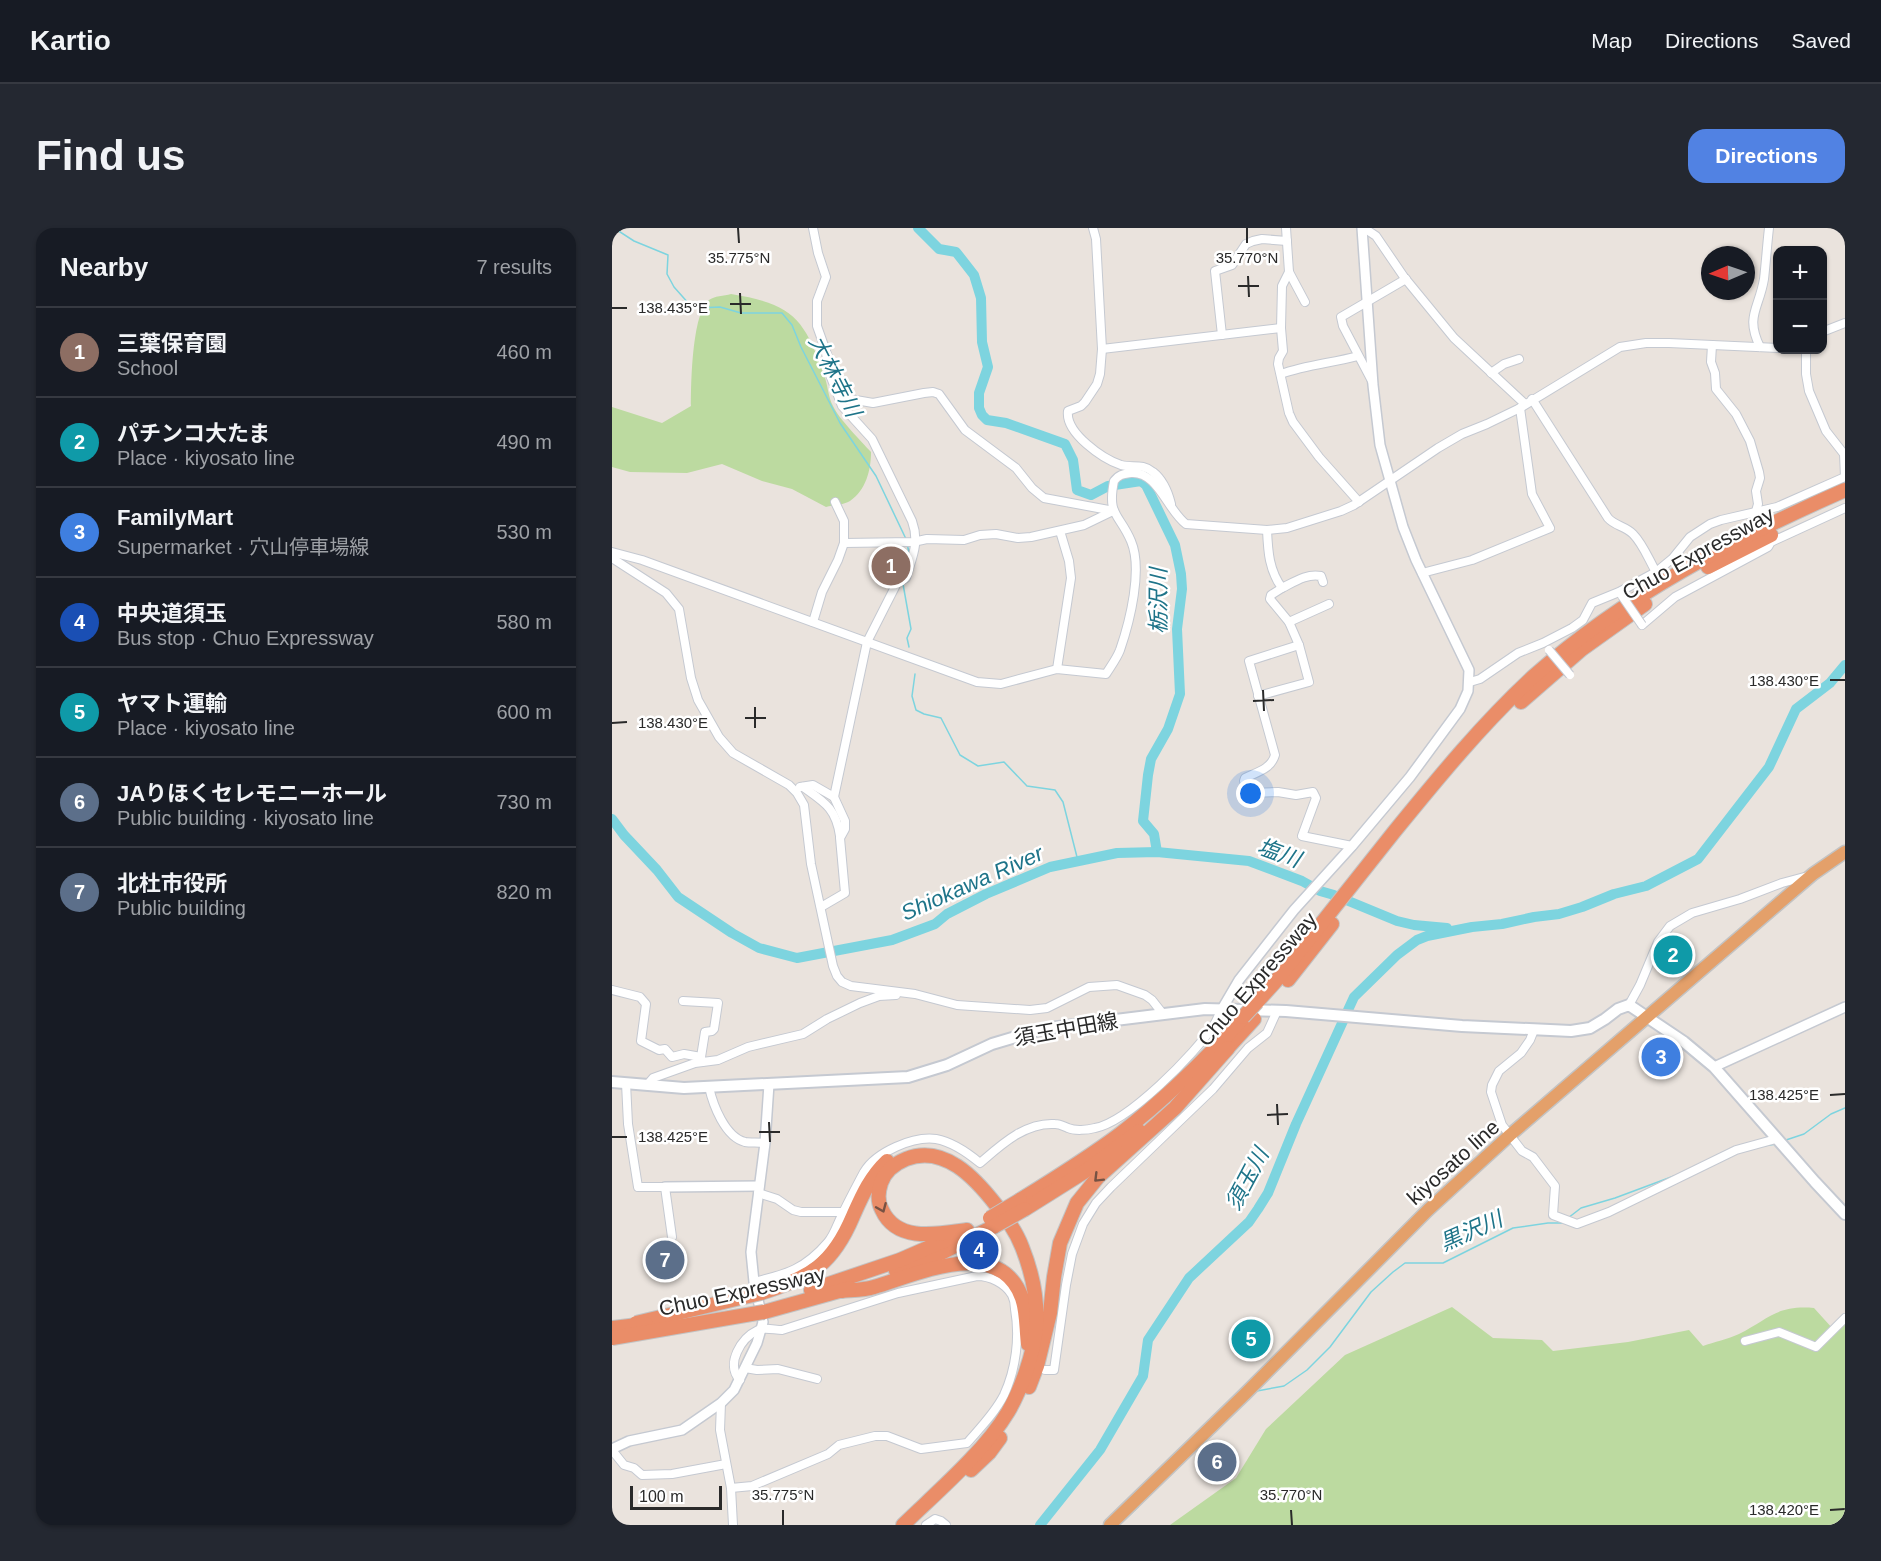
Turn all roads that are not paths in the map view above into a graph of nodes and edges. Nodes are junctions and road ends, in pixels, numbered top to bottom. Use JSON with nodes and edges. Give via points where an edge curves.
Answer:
{"nodes":[{"id":1,"x":813,"y":228,"type":"edge"},
{"id":2,"x":1093,"y":228,"type":"edge"},
{"id":3,"x":1286,"y":228,"type":"edge"},
{"id":4,"x":1363,"y":228,"type":"edge"},
{"id":5,"x":1769,"y":228,"type":"edge"},
{"id":6,"x":1287,"y":241,"type":"junction"},
{"id":7,"x":1289,"y":272,"type":"junction"},
{"id":8,"x":1406,"y":279,"type":"junction"},
{"id":9,"x":1305,"y":302,"type":"dead end"},
{"id":10,"x":1368,"y":302,"type":"junction"},
{"id":11,"x":1845,"y":323,"type":"edge"},
{"id":12,"x":1281,"y":328,"type":"junction"},
{"id":13,"x":1827,"y":330,"type":"edge"},
{"id":14,"x":1222,"y":334,"type":"junction"},
{"id":15,"x":1712,"y":345,"type":"junction"},
{"id":16,"x":1760,"y":347,"type":"junction"},
{"id":17,"x":1773,"y":348,"type":"edge"},
{"id":18,"x":1102,"y":349,"type":"junction"},
{"id":19,"x":826,"y":353,"type":"junction"},
{"id":20,"x":1806,"y":354,"type":"edge"},
{"id":21,"x":1358,"y":356,"type":"junction"},
{"id":22,"x":1519,"y":359,"type":"dead end"},
{"id":23,"x":1491,"y":373,"type":"junction"},
{"id":24,"x":1281,"y":374,"type":"junction"},
{"id":25,"x":1373,"y":385,"type":"junction"},
{"id":26,"x":1526,"y":404,"type":"junction"},
{"id":27,"x":1845,"y":477,"type":"edge"},
{"id":28,"x":1390,"y":480,"type":"junction"},
{"id":29,"x":1845,"y":490,"type":"edge"},
{"id":30,"x":1845,"y":500,"type":"edge"},
{"id":31,"x":835,"y":502,"type":"dead end"},
{"id":32,"x":1359,"y":502,"type":"junction"},
{"id":33,"x":1845,"y":508,"type":"edge"},
{"id":34,"x":1173,"y":510,"type":"junction"},
{"id":35,"x":1114,"y":511,"type":"junction"},
{"id":36,"x":1756,"y":511,"type":"junction"},
{"id":37,"x":1267,"y":530,"type":"junction"},
{"id":38,"x":1060,"y":531,"type":"junction"},
{"id":39,"x":911,"y":541,"type":"junction"},
{"id":40,"x":844,"y":543,"type":"junction"},
{"id":41,"x":612,"y":552,"type":"edge"},
{"id":42,"x":612,"y":558,"type":"edge"},
{"id":43,"x":1656,"y":572,"type":"junction"},
{"id":44,"x":1422,"y":573,"type":"junction"},
{"id":45,"x":1323,"y":582,"type":"dead end"},
{"id":46,"x":1282,"y":588,"type":"junction"},
{"id":47,"x":1620,"y":594,"type":"junction"},
{"id":48,"x":1329,"y":604,"type":"dead end"},
{"id":49,"x":813,"y":622,"type":"junction"},
{"id":50,"x":1289,"y":622,"type":"junction"},
{"id":51,"x":867,"y":642,"type":"junction"},
{"id":52,"x":1543,"y":643,"type":"junction"},
{"id":53,"x":1299,"y":645,"type":"junction"},
{"id":54,"x":1057,"y":669,"type":"junction"},
{"id":55,"x":1570,"y":675,"type":"dead end"},
{"id":56,"x":1470,"y":682,"type":"junction"},
{"id":57,"x":1258,"y":696,"type":"junction"},
{"id":58,"x":803,"y":787,"type":"junction"},
{"id":59,"x":794,"y":789,"type":"junction"},
{"id":60,"x":834,"y":796,"type":"junction"},
{"id":61,"x":840,"y":838,"type":"junction"},
{"id":62,"x":1350,"y":848,"type":"junction"},
{"id":63,"x":1845,"y":852,"type":"edge"},
{"id":64,"x":1379,"y":858,"type":"junction"},
{"id":65,"x":1813,"y":874,"type":"junction"},
{"id":66,"x":821,"y":911,"type":"junction"},
{"id":67,"x":612,"y":990,"type":"edge"},
{"id":68,"x":902,"y":991,"type":"junction"},
{"id":69,"x":683,"y":1001,"type":"dead end"},
{"id":70,"x":1629,"y":1005,"type":"junction"},
{"id":71,"x":1267,"y":1006,"type":"junction"},
{"id":72,"x":1845,"y":1007,"type":"edge"},
{"id":73,"x":1222,"y":1009,"type":"junction"},
{"id":74,"x":1163,"y":1014,"type":"junction"},
{"id":75,"x":1648,"y":1017,"type":"junction"},
{"id":76,"x":1249,"y":1018,"type":"junction"},
{"id":77,"x":1530,"y":1030,"type":"junction"},
{"id":78,"x":1228,"y":1048,"type":"junction"},
{"id":79,"x":702,"y":1059,"type":"junction"},
{"id":80,"x":1714,"y":1067,"type":"junction"},
{"id":81,"x":612,"y":1082,"type":"edge"},
{"id":82,"x":626,"y":1083,"type":"junction"},
{"id":83,"x":769,"y":1084,"type":"junction"},
{"id":84,"x":647,"y":1085,"type":"junction"},
{"id":85,"x":709,"y":1087,"type":"junction"},
{"id":86,"x":1510,"y":1136,"type":"junction"},
{"id":87,"x":1776,"y":1138,"type":"junction"},
{"id":88,"x":765,"y":1143,"type":"junction"},
{"id":89,"x":665,"y":1187,"type":"junction"},
{"id":90,"x":758,"y":1190,"type":"junction"},
{"id":91,"x":1022,"y":1204,"type":"junction"},
{"id":92,"x":843,"y":1212,"type":"junction"},
{"id":93,"x":1845,"y":1214,"type":"edge"},
{"id":94,"x":992,"y":1222,"type":"junction"},
{"id":95,"x":967,"y":1230,"type":"junction"},
{"id":96,"x":672,"y":1237,"type":"dead end"},
{"id":97,"x":842,"y":1291,"type":"junction"},
{"id":98,"x":760,"y":1298,"type":"junction"},
{"id":99,"x":1845,"y":1318,"type":"edge"},
{"id":100,"x":617,"y":1327,"type":"edge"},
{"id":101,"x":762,"y":1328,"type":"junction"},
{"id":102,"x":612,"y":1338,"type":"edge"},
{"id":103,"x":1044,"y":1339,"type":"junction"},
{"id":104,"x":1745,"y":1341,"type":"dead end"},
{"id":105,"x":1030,"y":1355,"type":"junction"},
{"id":106,"x":745,"y":1368,"type":"junction"},
{"id":107,"x":1046,"y":1370,"type":"dead end"},
{"id":108,"x":817,"y":1379,"type":"dead end"},
{"id":109,"x":740,"y":1380,"type":"junction"},
{"id":110,"x":721,"y":1403,"type":"junction"},
{"id":111,"x":612,"y":1449,"type":"edge"},
{"id":112,"x":726,"y":1464,"type":"junction"},
{"id":113,"x":947,"y":1487,"type":"junction"},
{"id":114,"x":731,"y":1488,"type":"junction"},
{"id":115,"x":734,"y":1525,"type":"edge"},
{"id":116,"x":903,"y":1525,"type":"edge"},
{"id":117,"x":911,"y":1525,"type":"edge"},
{"id":118,"x":926,"y":1525,"type":"edge"},
{"id":119,"x":946,"y":1525,"type":"edge"},
{"id":120,"x":1110,"y":1525,"type":"edge"}],
"edges":[{"from":1,"to":19,"type":"street","via":[[826,277],[817,301],[817,326]]},
{"from":2,"to":18,"type":"street"},
{"from":3,"to":6,"type":"street"},
{"from":4,"to":8,"type":"street","via":[[1376,236]]},
{"from":4,"to":10,"type":"street"},
{"from":5,"to":16,"type":"street","via":[[1763,282],[1752,320],[1753,334]]},
{"from":6,"to":7,"type":"street"},
{"from":6,"to":14,"type":"street","via":[[1253,241],[1246,244],[1232,265],[1215,271]]},
{"from":7,"to":9,"type":"street"},
{"from":7,"to":12,"type":"street","via":[[1282,286]]},
{"from":8,"to":10,"type":"street"},
{"from":8,"to":23,"type":"street","via":[[1454,338]]},
{"from":10,"to":21,"type":"street","via":[[1341,317]]},
{"from":10,"to":25,"type":"street"},
{"from":11,"to":13,"type":"street"},
{"from":12,"to":14,"type":"street"},
{"from":12,"to":24,"type":"street"},
{"from":14,"to":18,"type":"street"},
{"from":15,"to":16,"type":"street"},
{"from":15,"to":26,"type":"street","via":[[1646,343],[1620,347]]},
{"from":15,"to":36,"type":"street","via":[[1716,389],[1736,414],[1750,441],[1759,472]]},
{"from":16,"to":17,"type":"street"},
{"from":18,"to":34,"type":"street","via":[[1097,384],[1081,406],[1068,411],[1070,425],[1099,455],[1122,465],[1142,465],[1155,473],[1169,494]]},
{"from":19,"to":35,"type":"street","via":[[850,399],[873,403],[924,393],[939,394],[965,430],[1016,468],[1044,498]]},
{"from":19,"to":39,"type":"street","via":[[842,406],[872,439],[912,521],[916,532]]},
{"from":20,"to":27,"type":"street","via":[[1809,391],[1826,431],[1844,454]]},
{"from":21,"to":24,"type":"street"},
{"from":21,"to":25,"type":"street"},
{"from":22,"to":23,"type":"street"},
{"from":23,"to":26,"type":"street"},
{"from":24,"to":32,"type":"street","via":[[1293,422]]},
{"from":25,"to":28,"type":"street","via":[[1380,445]]},
{"from":26,"to":28,"type":"street","via":[[1438,447]]},
{"from":26,"to":43,"type":"street","via":[[1612,523],[1633,534]]},
{"from":26,"to":44,"type":"street","via":[[1532,494],[1550,528],[1472,560]]},
{"from":27,"to":36,"type":"street","via":[[1777,507]]},
{"from":28,"to":32,"type":"street"},
{"from":28,"to":44,"type":"street"},
{"from":29,"to":64,"type":"highway","name":"Chuo Expressway","via":[[1737,540],[1634,600],[1578,640],[1534,677],[1474,738],[1418,802]]},
{"from":30,"to":64,"type":"highway","name":"Chuo Expressway","via":[[1682,581],[1582,649],[1512,711]]},
{"from":31,"to":40,"type":"street","via":[[844,521]]},
{"from":32,"to":37,"type":"street","via":[[1341,512]]},
{"from":33,"to":47,"type":"street","bridge":true,"via":[[1772,542],[1675,597],[1642,625]]},
{"from":34,"to":35,"type":"street","via":[[1150,478],[1135,473],[1114,481]]},
{"from":34,"to":37,"type":"street","via":[[1186,524]]},
{"from":35,"to":38,"type":"street"},
{"from":35,"to":54,"type":"street","via":[[1132,541],[1137,574],[1120,651],[1106,674]]},
{"from":36,"to":43,"type":"street","via":[[1701,529]]},
{"from":37,"to":46,"type":"street","via":[[1271,568]]},
{"from":38,"to":39,"type":"street","via":[[1018,538],[996,534],[964,540]]},
{"from":38,"to":54,"type":"street","via":[[1071,578]]},
{"from":39,"to":40,"type":"street"},
{"from":39,"to":51,"type":"street","via":[[902,581]]},
{"from":40,"to":49,"type":"street"},
{"from":41,"to":49,"type":"street"},
{"from":42,"to":59,"type":"street","via":[[666,592],[679,609],[698,700],[719,737],[733,753]]},
{"from":43,"to":47,"type":"street"},
{"from":44,"to":56,"type":"street","via":[[1464,658]]},
{"from":45,"to":46,"type":"street","via":[[1321,576],[1306,576]]},
{"from":46,"to":50,"type":"street","via":[[1270,599]]},
{"from":47,"to":52,"type":"street","via":[[1592,603],[1583,620]]},
{"from":48,"to":50,"type":"street"},
{"from":49,"to":51,"type":"street"},
{"from":50,"to":53,"type":"street"},
{"from":51,"to":54,"type":"street","via":[[976,682],[1001,684]]},
{"from":51,"to":60,"type":"street"},
{"from":52,"to":55,"type":"street","bridge":true},
{"from":52,"to":56,"type":"street"},
{"from":53,"to":57,"type":"street","via":[[1249,661]]},
{"from":53,"to":57,"type":"street","via":[[1309,681]]},
{"from":56,"to":62,"type":"street","via":[[1466,701],[1410,777]]},
{"from":57,"to":62,"type":"street","via":[[1275,755],[1268,768],[1245,778],[1250,793],[1313,792],[1316,798],[1302,836]]},
{"from":58,"to":59,"type":"street"},
{"from":58,"to":60,"type":"street","via":[[813,785]]},
{"from":58,"to":61,"type":"street","via":[[834,812]]},
{"from":59,"to":66,"type":"street","via":[[804,805]]},
{"from":60,"to":61,"type":"street","via":[[845,821]]},
{"from":61,"to":66,"type":"street","via":[[845,893]]},
{"from":62,"to":73,"type":"street","via":[[1294,910],[1239,980]]},
{"from":63,"to":65,"type":"highway","name":"kiyosato line"},
{"from":64,"to":71,"type":"highway","name":"Chuo Expressway","via":[[1328,921],[1314,949]]},
{"from":65,"to":70,"type":"street","via":[[1692,913],[1670,926],[1658,942]]},
{"from":65,"to":75,"type":"highway","name":"kiyosato line"},
{"from":66,"to":68,"type":"street","via":[[834,966],[842,982]]},
{"from":67,"to":79,"type":"street","via":[[640,997],[646,1004],[641,1041],[665,1049],[672,1057],[684,1054]]},
{"from":68,"to":74,"type":"street","via":[[957,1005],[1030,1010],[1047,1008],[1089,987],[1118,985],[1145,995]]},
{"from":68,"to":79,"type":"street","via":[[900,995],[879,996],[860,1004],[803,1035],[748,1047],[718,1060]]},
{"from":69,"to":79,"type":"street","via":[[718,1003],[714,1029],[705,1032]]},
{"from":70,"to":75,"type":"main road"},
{"from":70,"to":77,"type":"main road","name":"須玉中田線","via":[[1590,1028]]},
{"from":71,"to":73,"type":"main road","name":"須玉中田線"},
{"from":71,"to":76,"type":"highway","name":"Chuo Expressway"},
{"from":71,"to":77,"type":"main road","name":"須玉中田線","via":[[1317,1014]]},
{"from":71,"to":107,"type":"street","via":[[1267,1033],[1248,1048],[1213,1089],[1126,1166],[1083,1224],[1072,1254],[1054,1370]]},
{"from":72,"to":80,"type":"street"},
{"from":73,"to":74,"type":"main road","name":"須玉中田線"},
{"from":73,"to":92,"type":"street","via":[[1186,1060],[1136,1106],[1100,1130],[1035,1125],[1001,1144],[980,1163],[936,1139],[905,1143],[886,1151],[866,1169]]},
{"from":74,"to":83,"type":"main road","name":"須玉中田線","via":[[1034,1031],[908,1077]]},
{"from":75,"to":80,"type":"main road"},
{"from":75,"to":86,"type":"highway","name":"kiyosato line"},
{"from":76,"to":78,"type":"highway","name":"Chuo Expressway"},
{"from":76,"to":91,"type":"highway","name":"Chuo Expressway","via":[[1128,1127]]},
{"from":77,"to":86,"type":"street","via":[[1530,1040],[1499,1071],[1492,1085],[1502,1125]]},
{"from":78,"to":91,"type":"highway","name":"Chuo Expressway","via":[[1126,1141],[1084,1172]]},
{"from":78,"to":103,"type":"highway","one_way":true,"via":[[1175,1108],[1098,1177],[1077,1203],[1060,1243]]},
{"from":79,"to":84,"type":"street","via":[[653,1078]]},
{"from":80,"to":87,"type":"main road"},
{"from":81,"to":82,"type":"main road","name":"須玉中田線"},
{"from":82,"to":84,"type":"main road","name":"須玉中田線"},
{"from":82,"to":89,"type":"street","via":[[638,1187]]},
{"from":83,"to":85,"type":"main road","name":"須玉中田線"},
{"from":83,"to":88,"type":"street"},
{"from":84,"to":85,"type":"main road","name":"須玉中田線"},
{"from":85,"to":88,"type":"street","via":[[719,1117],[735,1137],[744,1142]]},
{"from":86,"to":87,"type":"street","via":[[1533,1157],[1555,1186],[1553,1215],[1577,1224],[1736,1150]]},
{"from":86,"to":120,"type":"highway","name":"kiyosato line","via":[[1428,1210]]},
{"from":87,"to":93,"type":"main road"},
{"from":88,"to":90,"type":"street"},
{"from":89,"to":90,"type":"street"},
{"from":89,"to":96,"type":"street"},
{"from":90,"to":92,"type":"street","via":[[793,1210]]},
{"from":90,"to":98,"type":"street","via":[[751,1252]]},
{"from":91,"to":94,"type":"highway","name":"Chuo Expressway","bridge":true},
{"from":92,"to":98,"type":"street","via":[[830,1240],[817,1254]]},
{"from":94,"to":95,"type":"highway","name":"Chuo Expressway"},
{"from":94,"to":97,"type":"highway","name":"Chuo Expressway","via":[[943,1252]]},
{"from":95,"to":98,"type":"highway","name":"Chuo Expressway","via":[[858,1275],[808,1291]]},
{"from":105,"to":95,"type":"highway","one_way":true,"via":[[1036,1328],[1031,1275],[1014,1231],[986,1191],[955,1163],[934,1157],[911,1157],[894,1165],[884,1176],[878,1192],[880,1206],[897,1227],[922,1234]]},
{"from":97,"to":98,"type":"highway","name":"Chuo Expressway"},
{"from":97,"to":105,"type":"highway","via":[[871,1288],[955,1264],[994,1267],[1011,1279],[1023,1299]]},
{"from":98,"to":100,"type":"highway","name":"Chuo Expressway","bridge":true,"via":[[719,1312]]},
{"from":98,"to":101,"type":"street"},
{"from":98,"to":102,"type":"highway","name":"Chuo Expressway","bridge":true},
{"from":98,"to":103,"type":"highway","via":[[800,1280],[830,1256],[844,1237],[873,1175],[887,1162],[910,1151],[939,1150],[958,1158],[981,1176],[1020,1228],[1038,1281]]},
{"from":99,"to":104,"type":"street","via":[[1816,1347],[1779,1332]]},
{"from":101,"to":106,"type":"street"},
{"from":101,"to":109,"type":"street","via":[[737,1348],[735,1375]]},
{"from":101,"to":114,"type":"street","via":[[782,1330],[898,1293],[989,1276],[1013,1296],[1018,1334],[1014,1373],[1005,1393],[967,1443],[921,1449],[887,1436],[875,1436],[839,1445],[828,1454],[752,1486]]},
{"from":103,"to":113,"type":"highway","via":[[1037,1366],[1014,1418],[989,1453]]},
{"from":105,"to":113,"type":"highway","via":[[1008,1412]]},
{"from":106,"to":108,"type":"street","via":[[778,1369]]},
{"from":106,"to":109,"type":"street"},
{"from":109,"to":110,"type":"street"},
{"from":110,"to":111,"type":"street","via":[[682,1430],[629,1441]]},
{"from":110,"to":112,"type":"street","via":[[720,1430]]},
{"from":111,"to":112,"type":"street","via":[[624,1465],[642,1475]]},
{"from":112,"to":114,"type":"street"},
{"from":113,"to":116,"type":"highway"},
{"from":113,"to":117,"type":"highway"},
{"from":114,"to":115,"type":"street"},
{"from":118,"to":119,"type":"street","via":[[935,1520]]}]}
